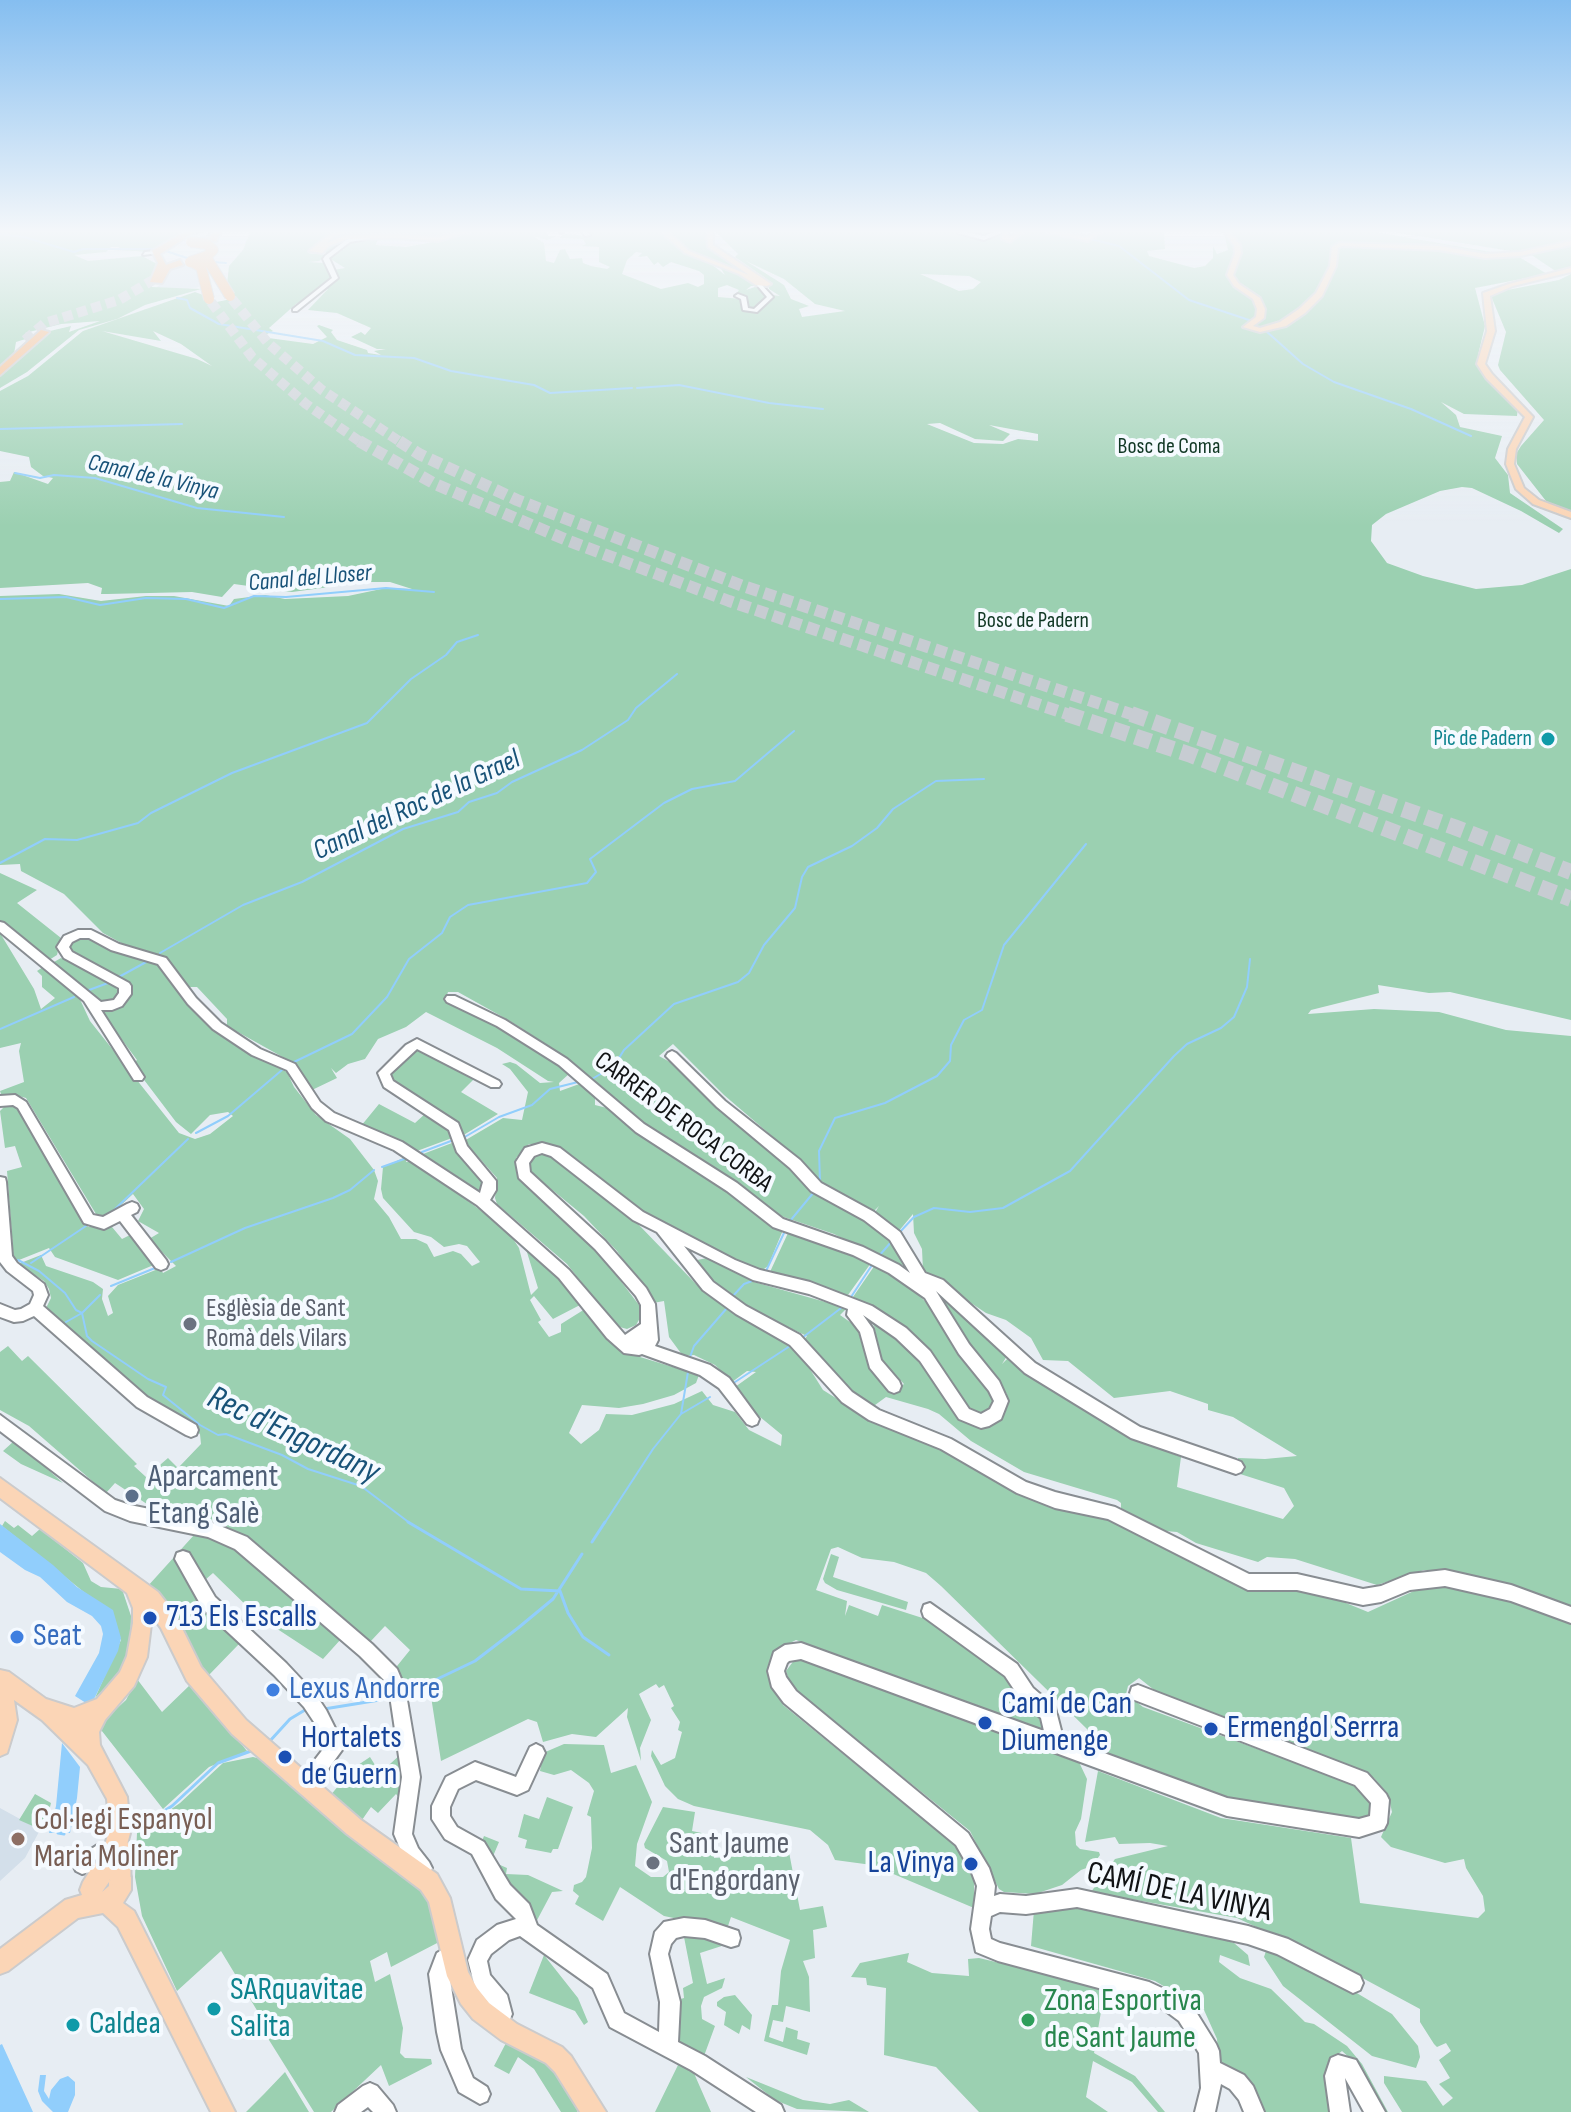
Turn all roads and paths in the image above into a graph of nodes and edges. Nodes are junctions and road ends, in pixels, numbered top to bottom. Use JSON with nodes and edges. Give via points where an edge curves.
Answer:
{"nodes":[{"id":1,"x":1491,"y":329,"type":"edge"},
{"id":2,"x":44,"y":332,"type":"tunnel mouth"},
{"id":3,"x":25,"y":340,"type":"tunnel mouth"},
{"id":4,"x":18,"y":357,"type":"junction"},
{"id":5,"x":0,"y":372,"type":"edge"},
{"id":6,"x":1571,"y":515,"type":"edge"},
{"id":7,"x":0,"y":926,"type":"edge"},
{"id":8,"x":87,"y":999,"type":"junction"},
{"id":9,"x":451,"y":999,"type":"dead end"},
{"id":10,"x":672,"y":1056,"type":"dead end"},
{"id":11,"x":138,"y":1077,"type":"dead end"},
{"id":12,"x":495,"y":1084,"type":"dead end"},
{"id":13,"x":0,"y":1101,"type":"edge"},
{"id":14,"x":0,"y":1182,"type":"edge"},
{"id":15,"x":482,"y":1201,"type":"junction"},
{"id":16,"x":662,"y":1230,"type":"junction"},
{"id":17,"x":913,"y":1262,"type":"junction"},
{"id":18,"x":161,"y":1264,"type":"dead end"},
{"id":19,"x":894,"y":1269,"type":"junction"},
{"id":20,"x":922,"y":1278,"type":"junction"},
{"id":21,"x":932,"y":1295,"type":"junction"},
{"id":22,"x":851,"y":1302,"type":"junction"},
{"id":23,"x":35,"y":1308,"type":"junction"},
{"id":24,"x":0,"y":1310,"type":"edge"},
{"id":25,"x":641,"y":1336,"type":"junction"},
{"id":26,"x":894,"y":1386,"type":"dead end"},
{"id":27,"x":752,"y":1419,"type":"dead end"},
{"id":28,"x":0,"y":1422,"type":"edge"},
{"id":29,"x":191,"y":1430,"type":"dead end"},
{"id":30,"x":1236,"y":1467,"type":"dead end"},
{"id":31,"x":0,"y":1487,"type":"edge"},
{"id":32,"x":183,"y":1559,"type":"dead end"},
{"id":33,"x":132,"y":1585,"type":"junction"},
{"id":34,"x":930,"y":1611,"type":"dead end"},
{"id":35,"x":1571,"y":1615,"type":"edge"},
{"id":36,"x":1,"y":1676,"type":"edge"},
{"id":37,"x":1138,"y":1693,"type":"dead end"},
{"id":38,"x":22,"y":1695,"type":"junction"},
{"id":39,"x":106,"y":1703,"type":"junction"},
{"id":40,"x":1055,"y":1743,"type":"junction"},
{"id":41,"x":0,"y":1746,"type":"edge"},
{"id":42,"x":536,"y":1753,"type":"dead end"},
{"id":43,"x":99,"y":1763,"type":"junction"},
{"id":44,"x":306,"y":1785,"type":"junction"},
{"id":45,"x":429,"y":1882,"type":"junction"},
{"id":46,"x":101,"y":1903,"type":"junction"},
{"id":47,"x":982,"y":1919,"type":"junction"},
{"id":48,"x":530,"y":1932,"type":"junction"},
{"id":49,"x":731,"y":1938,"type":"dead end"},
{"id":50,"x":452,"y":1953,"type":"junction"},
{"id":51,"x":0,"y":1963,"type":"edge"},
{"id":52,"x":1353,"y":1983,"type":"dead end"},
{"id":53,"x":498,"y":2024,"type":"junction"},
{"id":54,"x":668,"y":2047,"type":"junction"},
{"id":55,"x":1211,"y":2069,"type":"junction"},
{"id":56,"x":480,"y":2094,"type":"dead end"},
{"id":57,"x":223,"y":2112,"type":"edge"},
{"id":58,"x":345,"y":2112,"type":"edge"},
{"id":59,"x":386,"y":2112,"type":"edge"},
{"id":60,"x":594,"y":2112,"type":"edge"},
{"id":61,"x":774,"y":2112,"type":"edge"},
{"id":62,"x":1205,"y":2112,"type":"edge"},
{"id":63,"x":1254,"y":2112,"type":"edge"},
{"id":64,"x":1340,"y":2112,"type":"edge"},
{"id":65,"x":1375,"y":2112,"type":"edge"}],
"edges":[{"from":1,"to":6,"type":"main road","via":[[1481,361],[1529,417],[1510,464],[1520,489],[1536,502]]},
{"from":2,"to":4,"type":"highway"},
{"from":3,"to":4,"type":"highway"},
{"from":4,"to":5,"type":"highway"},
{"from":7,"to":8,"type":"street"},
{"from":8,"to":11,"type":"street"},
{"from":8,"to":15,"type":"street","via":[[112,1006],[125,994],[125,986],[68,955],[63,947],[78,934],[162,961],[204,1015],[243,1044],[291,1067],[330,1117],[398,1146]]},
{"from":9,"to":19,"type":"street","name":"CARRER DE ROCA CORBA","via":[[563,1062],[640,1128],[778,1223]]},
{"from":10,"to":17,"type":"street","via":[[816,1187],[896,1236]]},
{"from":12,"to":15,"type":"street","via":[[417,1044],[384,1073],[388,1084],[454,1127],[461,1148],[490,1181]]},
{"from":13,"to":18,"type":"street","via":[[22,1105],[89,1219],[104,1223],[127,1212]]},
{"from":14,"to":23,"type":"street","via":[[5,1258],[39,1288]]},
{"from":15,"to":25,"type":"street","via":[[564,1274],[612,1333]]},
{"from":16,"to":22,"type":"street","via":[[758,1276]]},
{"from":16,"to":25,"type":"street","via":[[555,1152],[536,1149],[522,1162],[524,1174],[641,1292],[648,1304]]},
{"from":16,"to":35,"type":"street","via":[[708,1286],[796,1341],[836,1388],[874,1415],[946,1444],[1022,1488],[1128,1520],[1248,1582],[1297,1582],[1363,1597],[1410,1582],[1445,1578],[1511,1593]]},
{"from":17,"to":19,"type":"street"},
{"from":17,"to":20,"type":"street"},
{"from":19,"to":21,"type":"street","name":"CARRER DE ROCA CORBA"},
{"from":20,"to":21,"type":"street"},
{"from":20,"to":30,"type":"street","via":[[938,1284],[1030,1368],[1103,1414],[1136,1433]]},
{"from":21,"to":22,"type":"street","via":[[964,1349],[999,1393],[999,1407],[989,1419],[964,1414],[941,1376],[909,1340]]},
{"from":22,"to":26,"type":"street","via":[[866,1329],[875,1363]]},
{"from":23,"to":24,"type":"street","via":[[14,1316]]},
{"from":23,"to":29,"type":"street","via":[[142,1402]]},
{"from":25,"to":27,"type":"street","via":[[705,1370],[726,1386]]},
{"from":28,"to":45,"type":"street","via":[[102,1502],[208,1529],[241,1543],[391,1675],[411,1777],[403,1834]]},
{"from":31,"to":33,"type":"main road"},
{"from":32,"to":44,"type":"street","via":[[209,1603],[280,1669],[320,1716],[333,1750]]},
{"from":33,"to":39,"type":"main road","via":[[143,1623],[132,1672]]},
{"from":33,"to":44,"type":"main road","via":[[161,1609],[194,1674],[221,1707]]},
{"from":34,"to":40,"type":"street","via":[[1011,1670],[1049,1713]]},
{"from":36,"to":38,"type":"main road"},
{"from":36,"to":41,"type":"main road","via":[[7,1720]]},
{"from":37,"to":40,"type":"street","via":[[1361,1779],[1380,1800],[1378,1823],[1359,1828],[1244,1811]]},
{"from":38,"to":39,"type":"main road","via":[[74,1718]]},
{"from":38,"to":43,"type":"main road","via":[[49,1713]]},
{"from":39,"to":43,"type":"main road","via":[[89,1731]]},
{"from":40,"to":47,"type":"street","via":[[801,1651],[785,1653],[777,1664],[778,1681],[790,1697],[962,1839],[984,1877]]},
{"from":42,"to":48,"type":"street","via":[[522,1784],[475,1771],[452,1783],[441,1806],[441,1819],[451,1833],[478,1848],[503,1892],[522,1911]]},
{"from":43,"to":46,"type":"main road","bridge":true,"via":[[117,1797],[120,1826],[104,1867],[119,1892]]},
{"from":44,"to":45,"type":"main road"},
{"from":45,"to":50,"type":"main road","via":[[439,1898]]},
{"from":46,"to":51,"type":"main road","via":[[80,1905],[62,1915]]},
{"from":46,"to":57,"type":"main road","via":[[126,1919]]},
{"from":47,"to":52,"type":"street","name":"CAMÍ DE LA VINYA","via":[[1000,1903],[1077,1898],[1248,1935]]},
{"from":47,"to":55,"type":"street","via":[[983,1945],[988,1949],[1121,1983],[1170,2002],[1200,2032]]},
{"from":48,"to":53,"type":"street","via":[[514,1927],[479,1953],[477,1970],[500,2002]]},
{"from":48,"to":54,"type":"street","via":[[600,1981],[617,2020]]},
{"from":49,"to":54,"type":"street","via":[[684,1927],[671,1929],[662,1939],[659,1954],[670,2002]]},
{"from":50,"to":53,"type":"main road","via":[[462,1987]]},
{"from":50,"to":56,"type":"street","via":[[439,1974],[447,2032],[466,2085]]},
{"from":53,"to":60,"type":"main road","via":[[554,2055]]},
{"from":54,"to":61,"type":"street"},
{"from":55,"to":62,"type":"street"},
{"from":55,"to":63,"type":"street","via":[[1237,2082]]},
{"from":58,"to":59,"type":"street","via":[[370,2093]]},
{"from":64,"to":65,"type":"street","via":[[1338,2065],[1353,2072]]}]}
